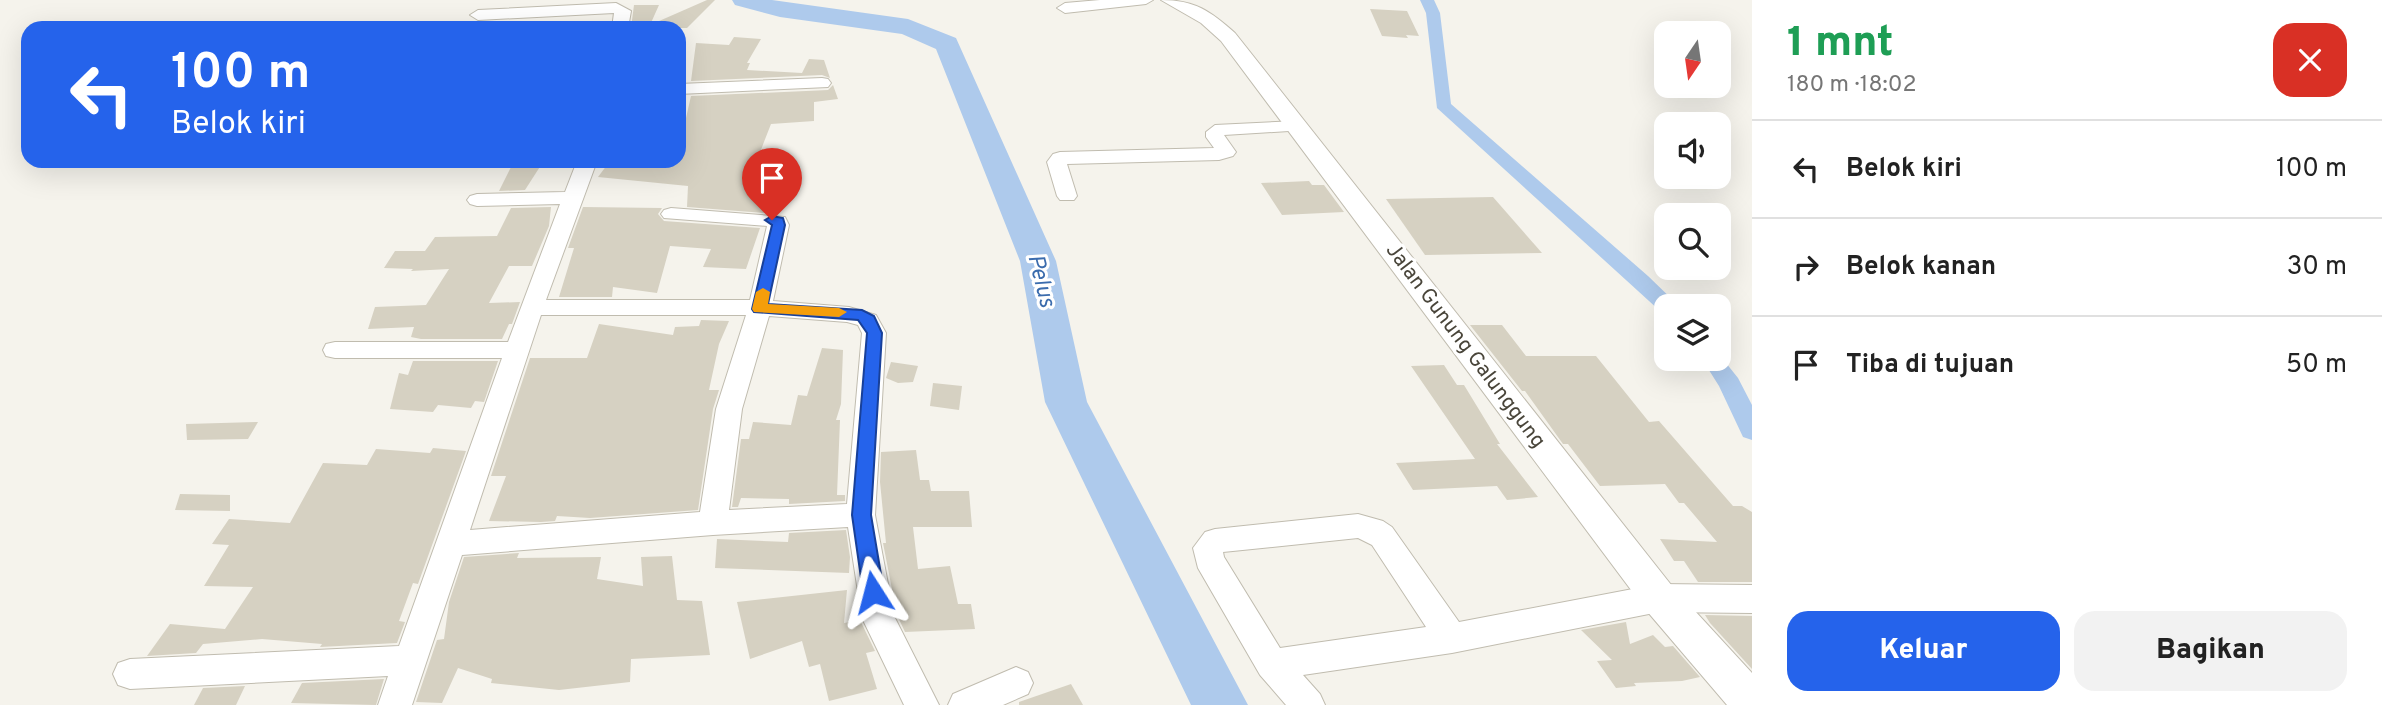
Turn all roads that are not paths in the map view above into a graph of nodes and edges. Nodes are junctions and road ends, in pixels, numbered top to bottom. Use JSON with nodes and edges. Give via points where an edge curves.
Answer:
{"nodes":[{"id":1,"x":1146,"y":0,"type":"edge"},
{"id":2,"x":1170,"y":0,"type":"edge"},
{"id":3,"x":1065,"y":8,"type":"dead end"},
{"id":4,"x":561,"y":10,"type":"junction"},
{"id":5,"x":478,"y":15,"type":"dead end"},
{"id":6,"x":553,"y":21,"type":"edge"},
{"id":7,"x":621,"y":21,"type":"edge"},
{"id":8,"x":822,"y":83,"type":"dead end"},
{"id":9,"x":686,"y":89,"type":"edge"},
{"id":10,"x":1298,"y":125,"type":"junction"},
{"id":11,"x":584,"y":168,"type":"edge"},
{"id":12,"x":1067,"y":196,"type":"dead end"},
{"id":13,"x":572,"y":198,"type":"junction"},
{"id":14,"x":477,"y":200,"type":"dead end"},
{"id":15,"x":671,"y":214,"type":"dead end"},
{"id":16,"x":532,"y":307,"type":"junction"},
{"id":17,"x":760,"y":309,"type":"junction"},
{"id":18,"x":335,"y":350,"type":"dead end"},
{"id":19,"x":519,"y":350,"type":"junction"},
{"id":20,"x":861,"y":515,"type":"junction"},
{"id":21,"x":713,"y":523,"type":"junction"},
{"id":22,"x":449,"y":544,"type":"junction"},
{"id":23,"x":1658,"y":598,"type":"junction"},
{"id":24,"x":1752,"y":599,"type":"edge"},
{"id":25,"x":1452,"y":638,"type":"junction"},
{"id":26,"x":411,"y":660,"type":"junction"},
{"id":27,"x":1272,"y":664,"type":"junction"},
{"id":28,"x":130,"y":674,"type":"dead end"},
{"id":29,"x":1016,"y":683,"type":"dead end"},
{"id":30,"x":1752,"y":703,"type":"edge"},
{"id":31,"x":395,"y":705,"type":"edge"},
{"id":32,"x":922,"y":705,"type":"edge"},
{"id":33,"x":965,"y":705,"type":"edge"},
{"id":34,"x":1308,"y":705,"type":"edge"}],
"edges":[{"from":1,"to":3,"type":"street"},
{"from":2,"to":10,"type":"street","name":"Jalan Gunung Galunggung","via":[[1222,30]]},
{"from":4,"to":5,"type":"street"},
{"from":4,"to":6,"type":"street"},
{"from":4,"to":7,"type":"street","via":[[622,9]]},
{"from":8,"to":9,"type":"street"},
{"from":10,"to":12,"type":"street","via":[[1222,129],[1215,137],[1226,152],[1219,154],[1060,158],[1056,162]]},
{"from":10,"to":23,"type":"street","name":"Jalan Gunung Galunggung"},
{"from":11,"to":13,"type":"street"},
{"from":13,"to":14,"type":"street"},
{"from":13,"to":16,"type":"street"},
{"from":15,"to":17,"type":"street","via":[[778,221]]},
{"from":16,"to":17,"type":"street"},
{"from":16,"to":19,"type":"street"},
{"from":17,"to":20,"type":"street","via":[[852,313],[868,320],[874,333]]},
{"from":17,"to":21,"type":"street","via":[[729,409]]},
{"from":18,"to":19,"type":"street"},
{"from":19,"to":22,"type":"street"},
{"from":20,"to":21,"type":"street"},
{"from":20,"to":32,"type":"street","via":[[877,618]]},
{"from":21,"to":22,"type":"street"},
{"from":22,"to":26,"type":"street"},
{"from":23,"to":24,"type":"street"},
{"from":23,"to":25,"type":"street"},
{"from":23,"to":30,"type":"street","name":"Jalan Gunung Galunggung"},
{"from":25,"to":27,"type":"street"},
{"from":25,"to":27,"type":"street","via":[[1373,528],[1215,541],[1208,548],[1209,559]]},
{"from":26,"to":28,"type":"street"},
{"from":26,"to":31,"type":"street"},
{"from":27,"to":34,"type":"street"},
{"from":29,"to":33,"type":"street"}]}
